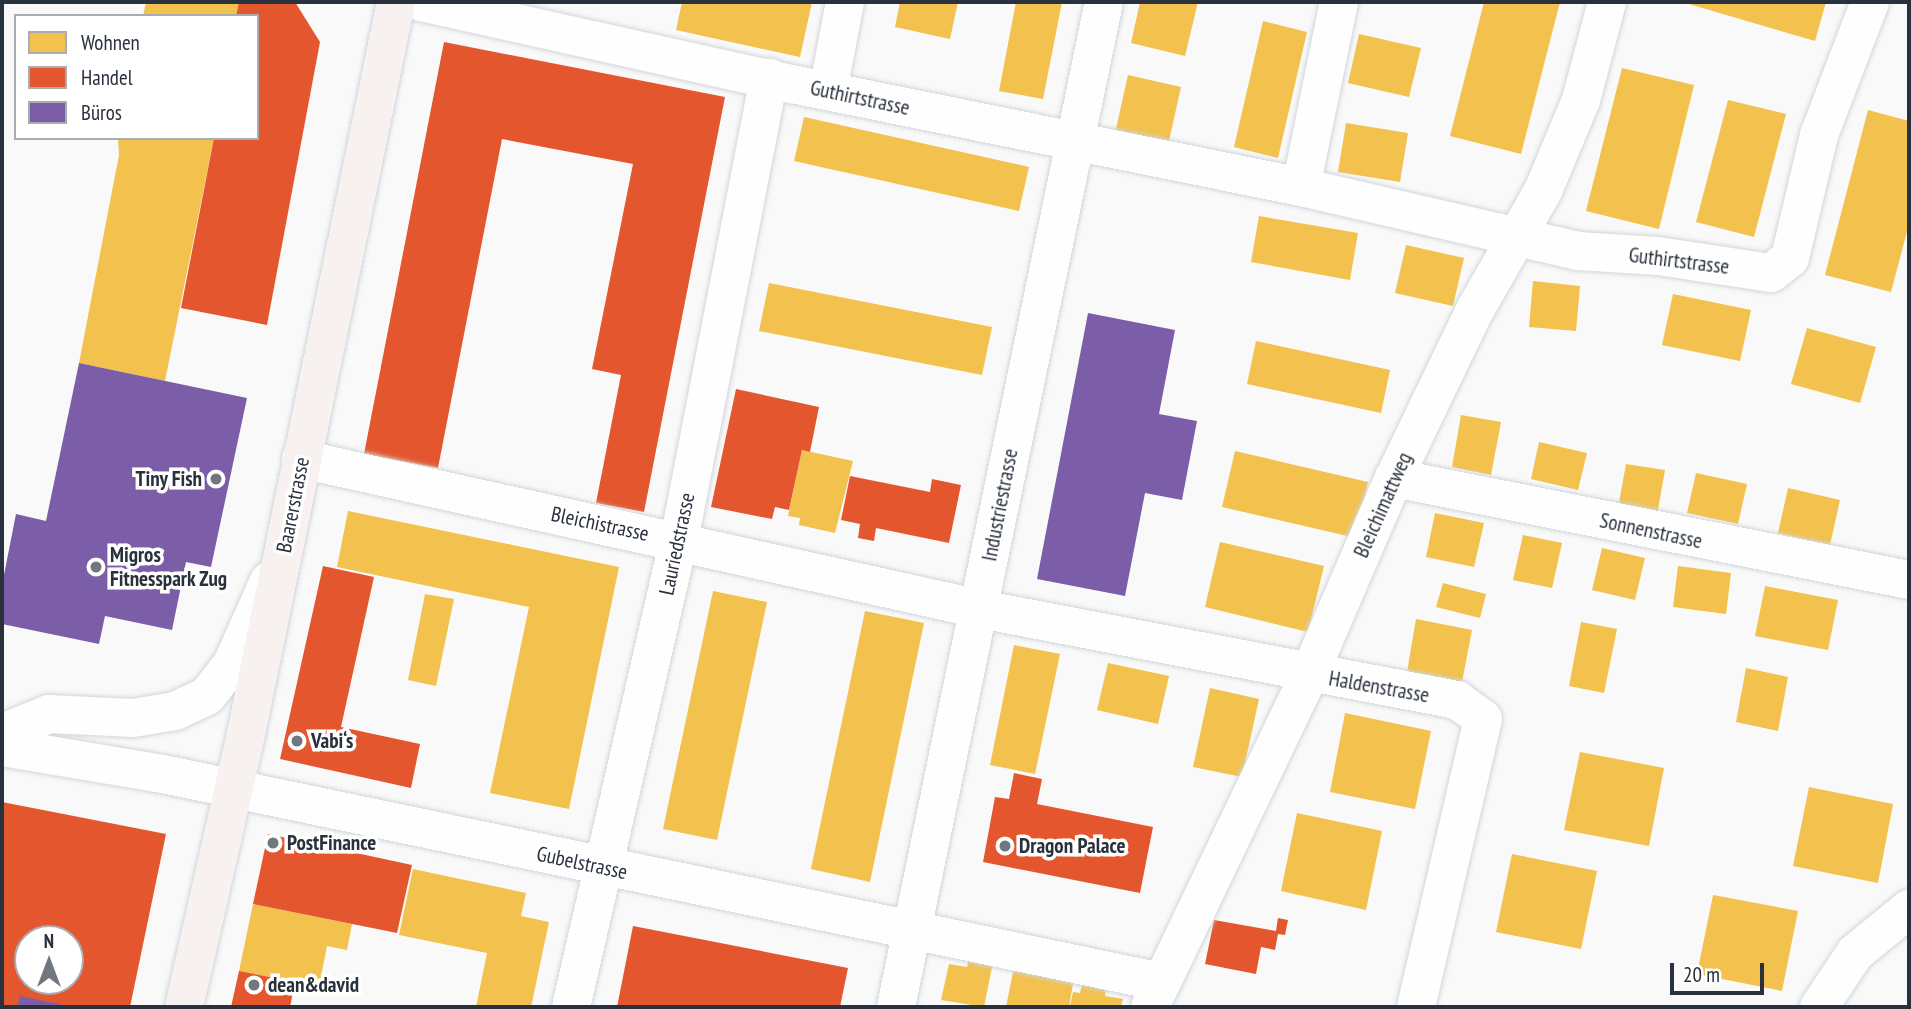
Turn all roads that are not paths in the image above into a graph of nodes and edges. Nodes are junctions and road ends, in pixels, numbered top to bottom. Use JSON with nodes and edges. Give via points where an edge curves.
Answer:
{"nodes":[{"id":1,"x":396,"y":2,"type":"edge"},
{"id":2,"x":421,"y":2,"type":"edge"},
{"id":3,"x":845,"y":2,"type":"edge"},
{"id":4,"x":1104,"y":2,"type":"edge"},
{"id":5,"x":1339,"y":2,"type":"edge"},
{"id":6,"x":1607,"y":2,"type":"edge"},
{"id":7,"x":1870,"y":2,"type":"edge"},
{"id":8,"x":769,"y":78,"type":"junction"},
{"id":9,"x":828,"y":91,"type":"junction"},
{"id":10,"x":1075,"y":143,"type":"junction"},
{"id":11,"x":1301,"y":187,"type":"junction"},
{"id":12,"x":1516,"y":238,"type":"junction"},
{"id":13,"x":301,"y":460,"type":"junction"},
{"id":14,"x":1394,"y":478,"type":"junction"},
{"id":15,"x":679,"y":541,"type":"junction"},
{"id":16,"x":285,"y":547,"type":"junction"},
{"id":17,"x":1909,"y":580,"type":"edge"},
{"id":18,"x":980,"y":609,"type":"junction"},
{"id":19,"x":1309,"y":675,"type":"junction"},
{"id":20,"x":2,"y":733,"type":"edge"},
{"id":21,"x":2,"y":747,"type":"edge"},
{"id":22,"x":231,"y":790,"type":"junction"},
{"id":23,"x":603,"y":867,"type":"junction"},
{"id":24,"x":1908,"y":909,"type":"edge"},
{"id":25,"x":912,"y":931,"type":"junction"},
{"id":26,"x":1156,"y":995,"type":"edge"},
{"id":27,"x":184,"y":1007,"type":"edge"},
{"id":28,"x":571,"y":1007,"type":"edge"},
{"id":29,"x":896,"y":1007,"type":"edge"},
{"id":30,"x":1416,"y":1007,"type":"edge"},
{"id":31,"x":1819,"y":1007,"type":"edge"}],
"edges":[{"from":1,"to":13,"type":"main road","name":"Baarerstrasse"},
{"from":2,"to":8,"type":"street","name":"Guthirtstrasse"},
{"from":3,"to":9,"type":"street"},
{"from":4,"to":10,"type":"street","name":"Industriestrasse"},
{"from":5,"to":11,"type":"street"},
{"from":6,"to":12,"type":"street","name":"Bleichimattweg","via":[[1581,100],[1543,191]]},
{"from":7,"to":12,"type":"street","name":"Guthirtstrasse","via":[[1819,135],[1790,258],[1771,273],[1658,256],[1578,251]]},
{"from":8,"to":9,"type":"street","name":"Guthirtstrasse"},
{"from":8,"to":15,"type":"street","name":"Lauriedstrasse"},
{"from":9,"to":10,"type":"street","name":"Guthirtstrasse"},
{"from":10,"to":11,"type":"street","name":"Guthirtstrasse"},
{"from":10,"to":18,"type":"street","name":"Industriestrasse"},
{"from":11,"to":12,"type":"street","name":"Guthirtstrasse"},
{"from":12,"to":14,"type":"street","name":"Bleichimattweg","via":[[1475,310]]},
{"from":13,"to":15,"type":"street","name":"Bleichistrasse"},
{"from":13,"to":16,"type":"main road","name":"Baarerstrasse"},
{"from":14,"to":17,"type":"street","name":"Sonnenstrasse"},
{"from":14,"to":19,"type":"street","name":"Bleichimattweg"},
{"from":15,"to":18,"type":"street","name":"Bleichistrasse"},
{"from":15,"to":23,"type":"street","name":"Lauriedstrasse"},
{"from":16,"to":20,"type":"street","via":[[232,664],[207,696],[174,711],[133,718],[48,715]]},
{"from":16,"to":22,"type":"main road","name":"Baarerstrasse"},
{"from":18,"to":19,"type":"street","name":"Haldenstrasse"},
{"from":18,"to":25,"type":"street","name":"Industriestrasse"},
{"from":19,"to":26,"type":"street","name":"Bleichimattweg"},
{"from":19,"to":30,"type":"street","name":"Haldenstrasse","via":[[1457,700],[1483,719]]},
{"from":21,"to":22,"type":"street","name":"Gubelstrasse"},
{"from":22,"to":23,"type":"street","name":"Gubelstrasse"},
{"from":22,"to":27,"type":"main road","name":"Baarerstrasse"},
{"from":23,"to":25,"type":"street","name":"Gubelstrasse"},
{"from":23,"to":28,"type":"street","name":"Lauriedstrasse"},
{"from":24,"to":31,"type":"street","via":[[1855,953]]},
{"from":25,"to":26,"type":"street","name":"Gubelstrasse"},
{"from":25,"to":29,"type":"street","name":"Industriestrasse"}]}
